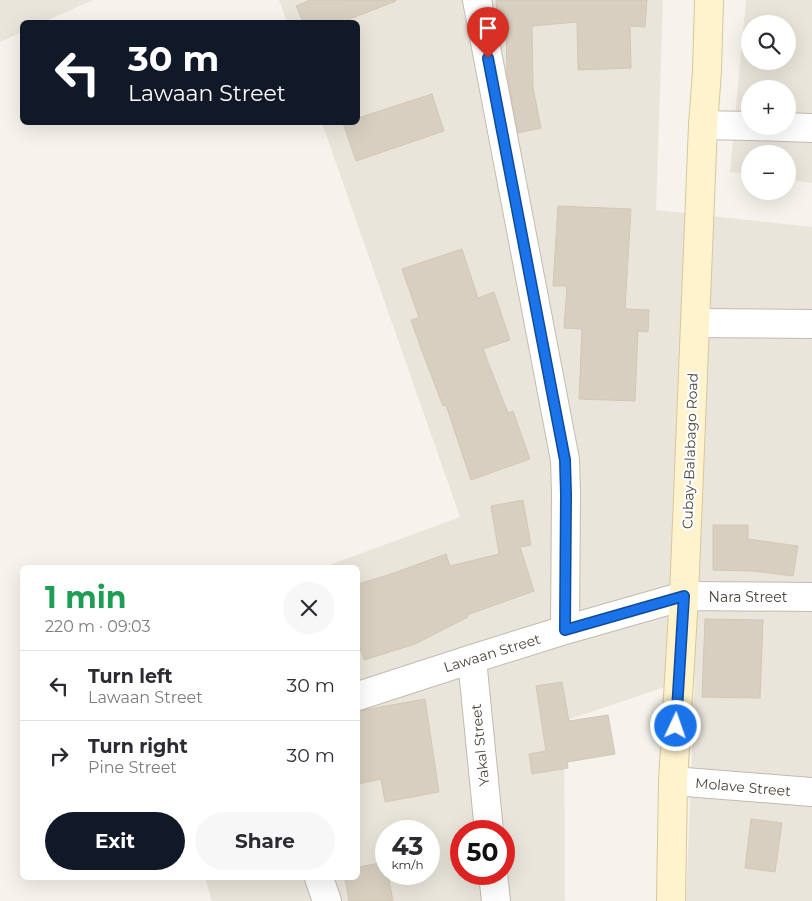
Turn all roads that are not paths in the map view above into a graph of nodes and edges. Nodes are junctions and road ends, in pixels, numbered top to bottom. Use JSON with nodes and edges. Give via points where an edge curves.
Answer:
{"nodes":[{"id":1,"x":477,"y":0,"type":"edge"},
{"id":2,"x":709,"y":0,"type":"edge"},
{"id":3,"x":703,"y":125,"type":"junction"},
{"id":4,"x":741,"y":126,"type":"edge"},
{"id":5,"x":796,"y":127,"type":"edge"},
{"id":6,"x":812,"y":128,"type":"edge"},
{"id":7,"x":696,"y":323,"type":"junction"},
{"id":8,"x":812,"y":324,"type":"edge"},
{"id":9,"x":684,"y":596,"type":"junction"},
{"id":10,"x":812,"y":597,"type":"edge"},
{"id":11,"x":565,"y":630,"type":"junction"},
{"id":12,"x":472,"y":658,"type":"junction"},
{"id":13,"x":360,"y":695,"type":"edge"},
{"id":14,"x":673,"y":781,"type":"junction"},
{"id":15,"x":812,"y":792,"type":"edge"},
{"id":16,"x":488,"y":820,"type":"edge"},
{"id":17,"x":320,"y":880,"type":"edge"},
{"id":18,"x":494,"y":885,"type":"edge"},
{"id":19,"x":327,"y":901,"type":"edge"},
{"id":20,"x":496,"y":901,"type":"edge"},
{"id":21,"x":670,"y":901,"type":"edge"}],
"edges":[{"from":1,"to":11,"type":"street","via":[[565,460]]},
{"from":2,"to":3,"type":"main road","name":"Cubay-Balabago Road"},
{"from":3,"to":4,"type":"street"},
{"from":3,"to":7,"type":"main road","name":"Cubay-Balabago Road"},
{"from":5,"to":6,"type":"street"},
{"from":7,"to":8,"type":"street"},
{"from":7,"to":9,"type":"main road","name":"Cubay-Balabago Road"},
{"from":9,"to":10,"type":"street","name":"Nara Street"},
{"from":9,"to":11,"type":"street","name":"Lawaan Street"},
{"from":9,"to":14,"type":"main road","name":"Cubay-Balabago Road"},
{"from":11,"to":12,"type":"street","name":"Lawaan Street"},
{"from":12,"to":13,"type":"street","name":"Lawaan Street"},
{"from":12,"to":16,"type":"street","name":"Yakal Street"},
{"from":14,"to":15,"type":"street","name":"Molave Street"},
{"from":14,"to":21,"type":"main road","name":"Cubay-Balabago Road"},
{"from":17,"to":19,"type":"street"},
{"from":18,"to":20,"type":"street"}]}
